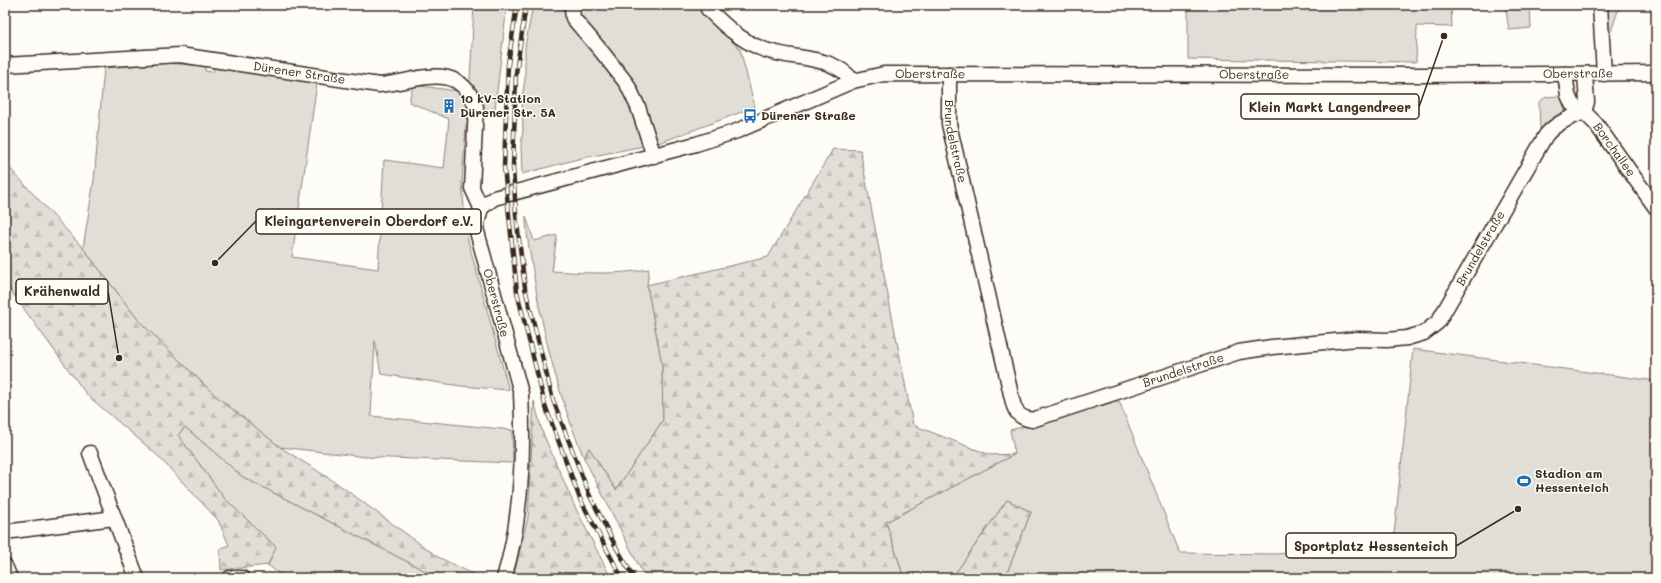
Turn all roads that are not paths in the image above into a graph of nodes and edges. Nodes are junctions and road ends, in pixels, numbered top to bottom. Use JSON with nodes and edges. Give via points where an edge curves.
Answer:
{"nodes":[{"id":1,"x":574,"y":5,"type":"edge"},
{"id":2,"x":1600,"y":5,"type":"edge"},
{"id":3,"x":708,"y":10,"type":"dead end"},
{"id":4,"x":5,"y":65,"type":"edge"},
{"id":5,"x":949,"y":74,"type":"junction"},
{"id":6,"x":1565,"y":74,"type":"junction"},
{"id":7,"x":1585,"y":74,"type":"junction"},
{"id":8,"x":1604,"y":74,"type":"junction"},
{"id":9,"x":1656,"y":74,"type":"edge"},
{"id":10,"x":854,"y":81,"type":"junction"},
{"id":11,"x":1584,"y":112,"type":"junction"},
{"id":12,"x":654,"y":156,"type":"junction"},
{"id":13,"x":480,"y":208,"type":"junction"},
{"id":14,"x":1656,"y":208,"type":"edge"},
{"id":15,"x":90,"y":453,"type":"dead end"},
{"id":16,"x":114,"y":518,"type":"junction"},
{"id":17,"x":5,"y":532,"type":"edge"},
{"id":18,"x":5,"y":566,"type":"edge"},
{"id":19,"x":10,"y":578,"type":"edge"},
{"id":20,"x":137,"y":578,"type":"edge"},
{"id":21,"x":230,"y":578,"type":"edge"},
{"id":22,"x":242,"y":578,"type":"edge"},
{"id":23,"x":504,"y":578,"type":"edge"}],
"edges":[{"from":1,"to":12,"type":"street","via":[[573,18],[627,84],[638,107]]},
{"from":2,"to":8,"type":"street"},
{"from":3,"to":10,"type":"street","via":[[731,31],[761,49],[835,65],[847,72]]},
{"from":4,"to":13,"type":"street","name":"Dürener Straße","via":[[180,55],[379,85],[435,76],[453,79],[465,86],[476,107],[472,188]]},
{"from":5,"to":6,"type":"street","name":"Oberstraße"},
{"from":5,"to":10,"type":"street","name":"Oberstraße","via":[[884,74]]},
{"from":5,"to":11,"type":"street","name":"Brundelstraße","via":[[949,124],[1011,397],[1016,412],[1023,418],[1032,420],[1239,352],[1357,339],[1407,338],[1424,333],[1438,322],[1546,135],[1560,121]]},
{"from":6,"to":7,"type":"street","name":"Oberstraße"},
{"from":6,"to":11,"type":"street","name":"Borchallee","via":[[1572,104]]},
{"from":7,"to":8,"type":"street","name":"Oberstraße"},
{"from":7,"to":11,"type":"street","name":"Borchallee","via":[[1587,102]]},
{"from":8,"to":9,"type":"street","name":"Oberstraße"},
{"from":10,"to":12,"type":"street","name":"Oberstraße","via":[[737,132]]},
{"from":11,"to":14,"type":"street","name":"Borchallee","via":[[1596,124]]},
{"from":12,"to":13,"type":"street","name":"Oberstraße","via":[[494,198]]},
{"from":13,"to":23,"type":"street","name":"Oberstraße","via":[[476,228],[521,399],[519,499],[516,527]]},
{"from":15,"to":16,"type":"street"},
{"from":16,"to":17,"type":"street"},
{"from":16,"to":20,"type":"street"},
{"from":18,"to":19,"type":"street"},
{"from":21,"to":22,"type":"street"}]}
